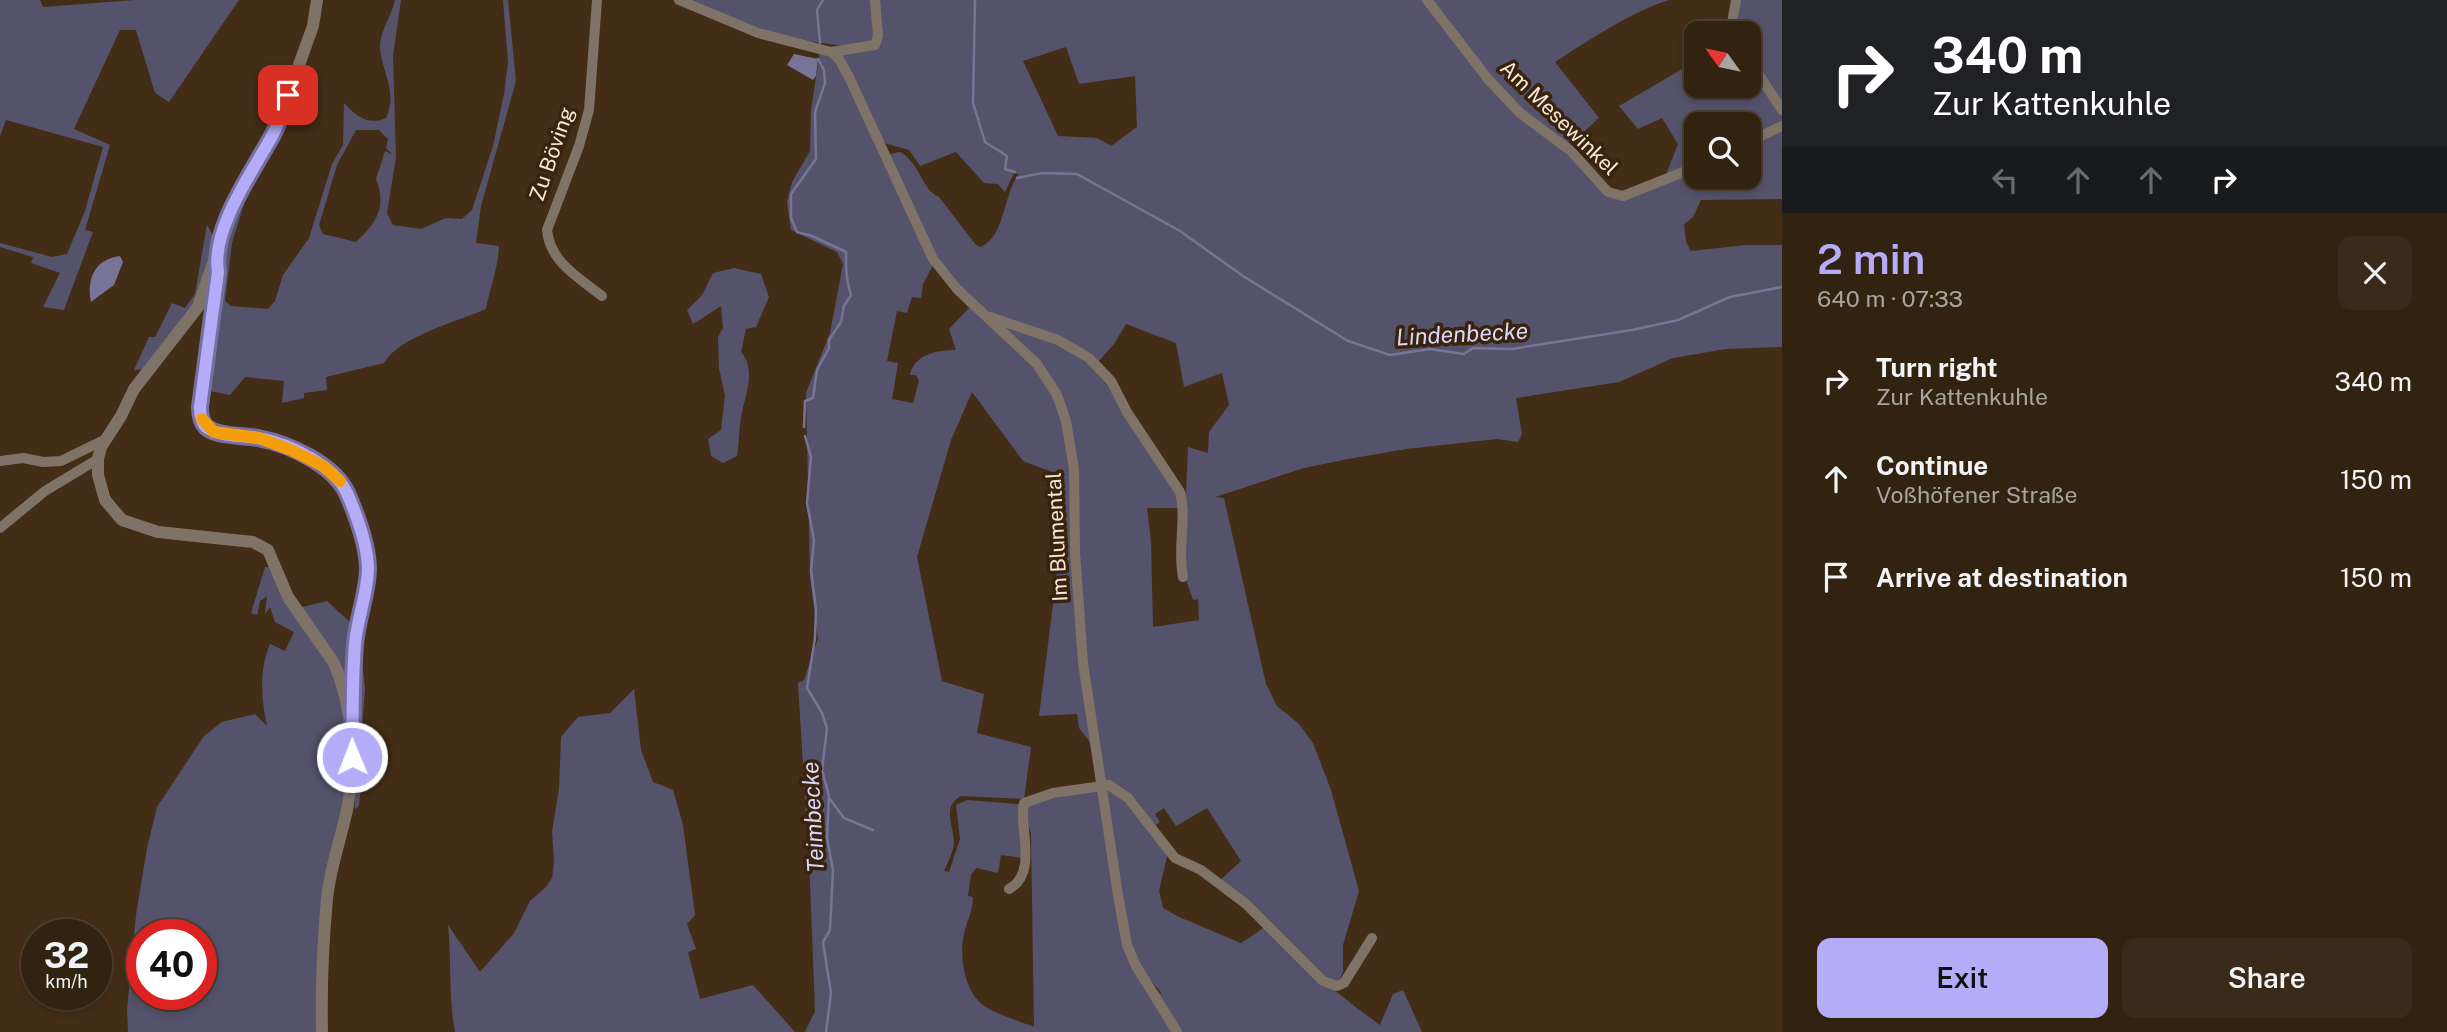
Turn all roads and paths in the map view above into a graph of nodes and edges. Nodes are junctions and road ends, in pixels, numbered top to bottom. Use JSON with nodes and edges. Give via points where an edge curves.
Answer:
{"nodes":[{"id":1,"x":317,"y":0,"type":"edge"},
{"id":2,"x":597,"y":0,"type":"edge"},
{"id":3,"x":679,"y":0,"type":"edge"},
{"id":4,"x":875,"y":0,"type":"edge"},
{"id":5,"x":1427,"y":0,"type":"edge"},
{"id":6,"x":1736,"y":0,"type":"edge"},
{"id":7,"x":1732,"y":21,"type":"edge"},
{"id":8,"x":831,"y":52,"type":"junction"},
{"id":9,"x":1761,"y":78,"type":"edge"},
{"id":10,"x":1782,"y":110,"type":"edge"},
{"id":11,"x":1782,"y":126,"type":"edge"},
{"id":12,"x":1761,"y":136,"type":"edge"},
{"id":13,"x":1684,"y":172,"type":"edge"},
{"id":14,"x":216,"y":260,"type":"junction"},
{"id":15,"x":602,"y":296,"type":"dead end"},
{"id":16,"x":987,"y":316,"type":"junction"},
{"id":17,"x":104,"y":440,"type":"junction"},
{"id":18,"x":98,"y":459,"type":"junction"},
{"id":19,"x":0,"y":461,"type":"edge"},
{"id":20,"x":0,"y":528,"type":"edge"},
{"id":21,"x":1183,"y":577,"type":"dead end"},
{"id":22,"x":350,"y":726,"type":"junction"},
{"id":23,"x":1102,"y":784,"type":"junction"},
{"id":24,"x":1009,"y":889,"type":"dead end"},
{"id":25,"x":1371,"y":939,"type":"dead end"},
{"id":26,"x":322,"y":1032,"type":"edge"},
{"id":27,"x":1177,"y":1032,"type":"edge"}],
"edges":[{"from":1,"to":14,"type":"street","via":[[313,26],[274,134],[235,199]]},
{"from":2,"to":15,"type":"street","name":"Zu Böving","via":[[589,110],[547,230],[560,262]]},
{"from":3,"to":8,"type":"street","via":[[758,33]]},
{"from":4,"to":8,"type":"street","via":[[875,45]]},
{"from":5,"to":13,"type":"street","name":"Am Mesewinkel","via":[[1488,79],[1520,113],[1571,151],[1602,188],[1626,195]]},
{"from":6,"to":7,"type":"street"},
{"from":8,"to":16,"type":"street","name":"Im Blumental","via":[[849,77],[933,259]]},
{"from":9,"to":10,"type":"street"},
{"from":11,"to":12,"type":"street"},
{"from":14,"to":17,"type":"street","via":[[198,307],[134,388]]},
{"from":14,"to":22,"type":"street","via":[[200,407],[203,423],[214,432],[281,445],[323,466],[341,483],[356,517],[368,573],[356,635]]},
{"from":16,"to":21,"type":"street","name":"Im Blumental","via":[[1077,349],[1111,381],[1180,492]]},
{"from":16,"to":23,"type":"street","name":"Im Blumental","via":[[1046,375],[1066,421],[1076,491],[1083,663]]},
{"from":17,"to":18,"type":"street"},
{"from":17,"to":19,"type":"street","via":[[61,461]]},
{"from":18,"to":20,"type":"street","via":[[45,491]]},
{"from":18,"to":22,"type":"street","via":[[105,500],[122,520],[173,534],[253,542],[268,550],[288,597],[334,663]]},
{"from":22,"to":26,"type":"street","via":[[348,805],[327,897]]},
{"from":23,"to":24,"type":"street","via":[[1024,803],[1022,877]]},
{"from":23,"to":25,"type":"street","via":[[1115,787],[1128,798],[1175,858],[1201,870],[1246,904],[1323,981],[1337,986],[1348,978]]},
{"from":23,"to":27,"type":"street","name":"Im Blumental","via":[[1127,945]]}]}
